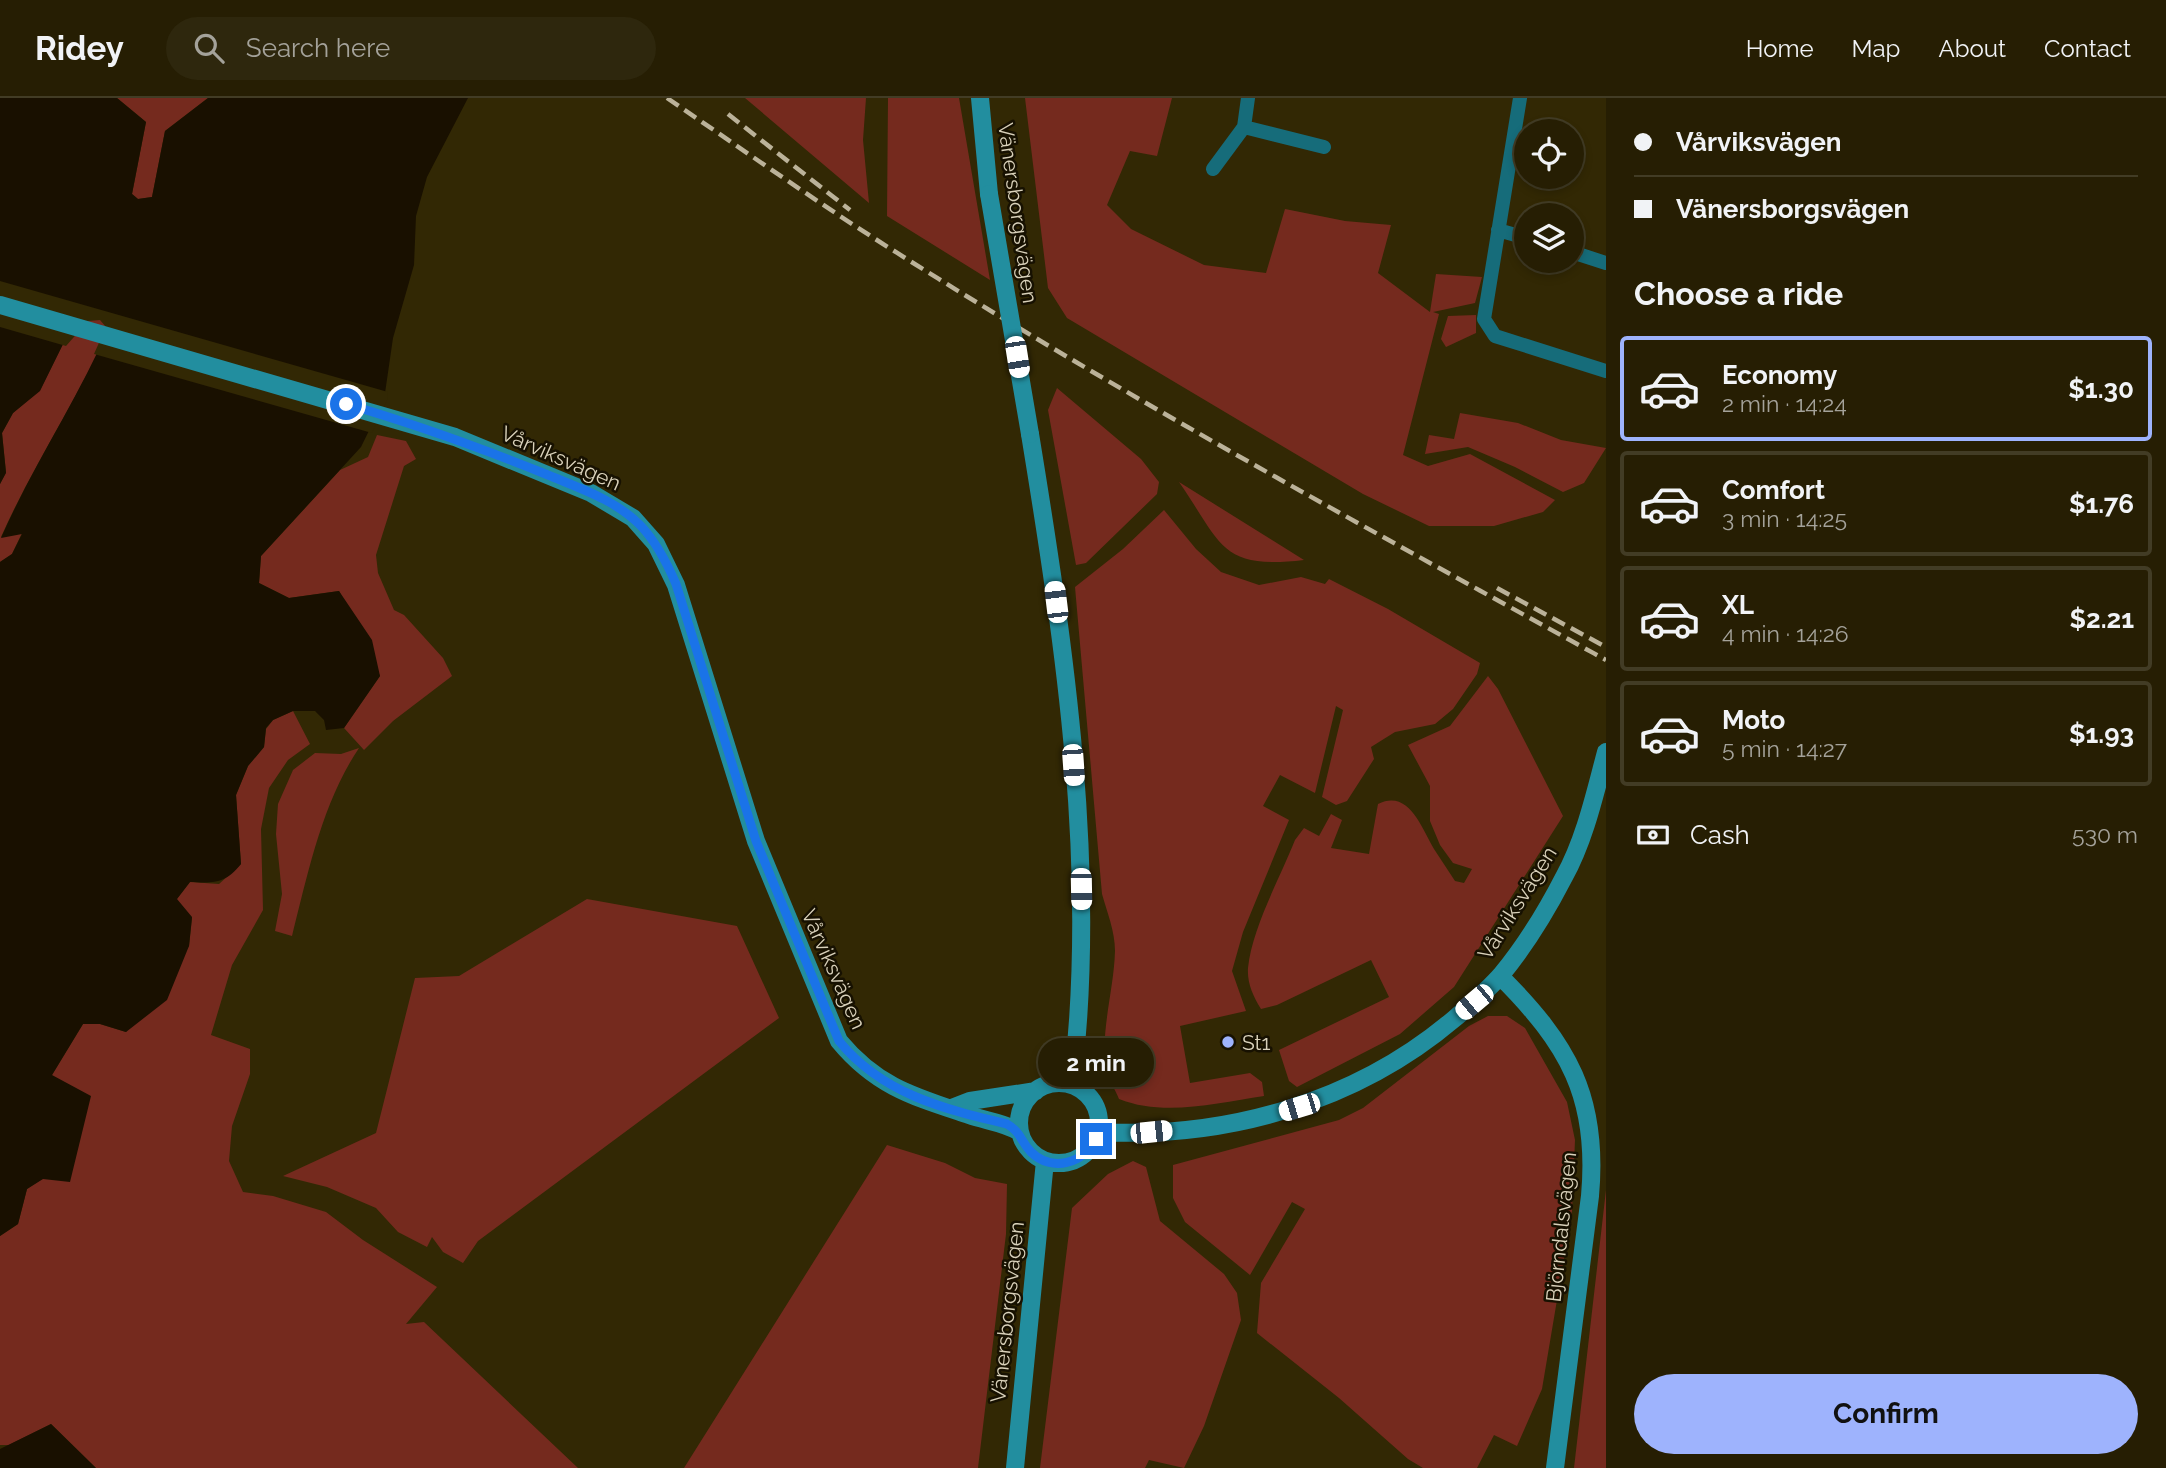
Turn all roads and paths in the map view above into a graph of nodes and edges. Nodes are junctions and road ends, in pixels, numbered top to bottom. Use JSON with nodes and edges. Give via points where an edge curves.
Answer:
{"nodes":[{"id":1,"x":980,"y":98,"type":"edge"},
{"id":2,"x":1248,"y":98,"type":"edge"},
{"id":3,"x":1520,"y":98,"type":"edge"},
{"id":4,"x":1244,"y":127,"type":"junction"},
{"id":5,"x":1324,"y":148,"type":"dead end"},
{"id":6,"x":1213,"y":169,"type":"dead end"},
{"id":7,"x":1498,"y":230,"type":"junction"},
{"id":8,"x":1514,"y":235,"type":"edge"},
{"id":9,"x":1584,"y":256,"type":"edge"},
{"id":10,"x":1606,"y":263,"type":"edge"},
{"id":11,"x":0,"y":305,"type":"edge"},
{"id":12,"x":1606,"y":371,"type":"edge"},
{"id":13,"x":1606,"y":751,"type":"edge"},
{"id":14,"x":1500,"y":976,"type":"junction"},
{"id":15,"x":1072,"y":1085,"type":"junction"},
{"id":16,"x":1036,"y":1091,"type":"junction"},
{"id":17,"x":952,"y":1108,"type":"junction"},
{"id":18,"x":1020,"y":1132,"type":"junction"},
{"id":19,"x":1099,"y":1132,"type":"junction"},
{"id":20,"x":1045,"y":1161,"type":"junction"},
{"id":21,"x":1015,"y":1468,"type":"edge"},
{"id":22,"x":1555,"y":1468,"type":"edge"}],
"edges":[{"from":1,"to":15,"type":"street","name":"Vänersborgsvägen","bridge":true,"via":[[989,194],[1053,578],[1068,707],[1082,944]]},
{"from":2,"to":4,"type":"street"},
{"from":3,"to":7,"type":"street"},
{"from":4,"to":5,"type":"street"},
{"from":4,"to":6,"type":"street"},
{"from":7,"to":8,"type":"street"},
{"from":7,"to":12,"type":"street","via":[[1485,309],[1488,330]]},
{"from":9,"to":10,"type":"street"},
{"from":11,"to":17,"type":"street","name":"Vårviksvägen","via":[[455,437],[591,493],[633,518],[656,544],[673,576],[767,872],[839,1041],[874,1077],[918,1100]]},
{"from":13,"to":14,"type":"street","name":"Vårviksvägen","via":[[1581,839],[1565,876]]},
{"from":14,"to":19,"type":"street","name":"Vårviksvägen","via":[[1420,1046],[1319,1100],[1235,1122],[1151,1132]]},
{"from":14,"to":22,"type":"street","name":"Björndalsvägen","via":[[1531,1007],[1560,1047],[1576,1076],[1590,1124],[1590,1196]]},
{"from":15,"to":16,"type":"street","via":[[1053,1084]]},
{"from":15,"to":19,"type":"street","via":[[1094,1104]]},
{"from":16,"to":17,"type":"street","name":"Vårviksvägen"},
{"from":16,"to":18,"type":"street","via":[[1021,1111]]},
{"from":17,"to":18,"type":"street","name":"Vårviksvägen"},
{"from":18,"to":20,"type":"street","via":[[1028,1149]]},
{"from":19,"to":20,"type":"street","via":[[1093,1146],[1075,1160]]},
{"from":20,"to":21,"type":"street","name":"Vänersborgsvägen"}]}
